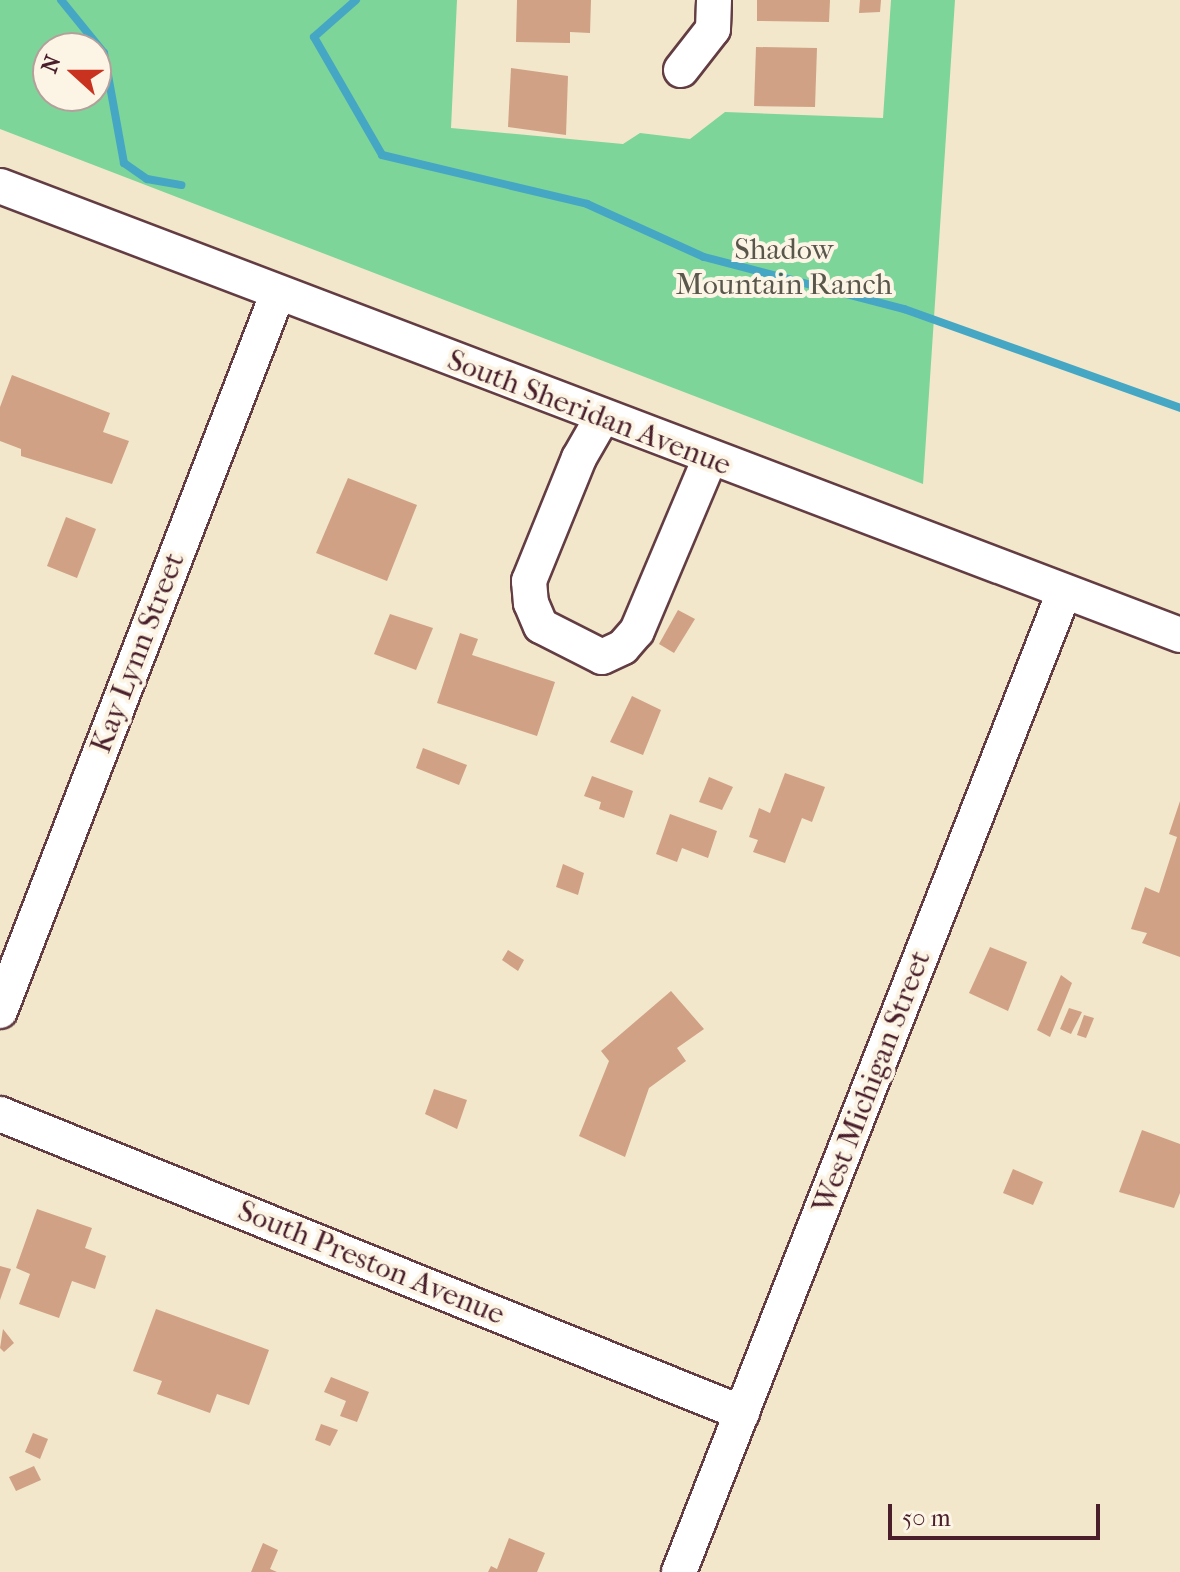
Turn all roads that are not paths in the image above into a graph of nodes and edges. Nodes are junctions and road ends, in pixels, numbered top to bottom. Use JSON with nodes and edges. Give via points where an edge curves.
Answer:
{"nodes":[{"id":1,"x":714,"y":0,"type":"edge"},
{"id":2,"x":681,"y":70,"type":"dead end"},
{"id":3,"x":0,"y":186,"type":"edge"},
{"id":4,"x":277,"y":295,"type":"junction"},
{"id":5,"x":602,"y":418,"type":"junction"},
{"id":6,"x":710,"y":458,"type":"junction"},
{"id":7,"x":1064,"y":592,"type":"junction"},
{"id":8,"x":1180,"y":635,"type":"edge"},
{"id":9,"x":0,"y":1011,"type":"edge"},
{"id":10,"x":0,"y":1114,"type":"edge"},
{"id":11,"x":742,"y":1413,"type":"junction"},
{"id":12,"x":679,"y":1572,"type":"edge"}],
"edges":[{"from":1,"to":2,"type":"street","via":[[713,29]]},
{"from":3,"to":4,"type":"street","name":"South Sheridan Avenue"},
{"from":4,"to":5,"type":"street","name":"South Sheridan Avenue"},
{"from":4,"to":9,"type":"street","name":"Kay Lynn Street"},
{"from":5,"to":6,"type":"street","name":"South Sheridan Avenue"},
{"from":5,"to":6,"type":"street","via":[[579,458],[529,581],[541,626],[602,657],[623,647],[637,631]]},
{"from":6,"to":7,"type":"street","name":"South Sheridan Avenue"},
{"from":7,"to":8,"type":"street","name":"South Sheridan Avenue"},
{"from":7,"to":11,"type":"street","name":"West Michigan Street"},
{"from":10,"to":11,"type":"street","name":"South Preston Avenue"},
{"from":11,"to":12,"type":"street","name":"West Michigan Street"}]}
